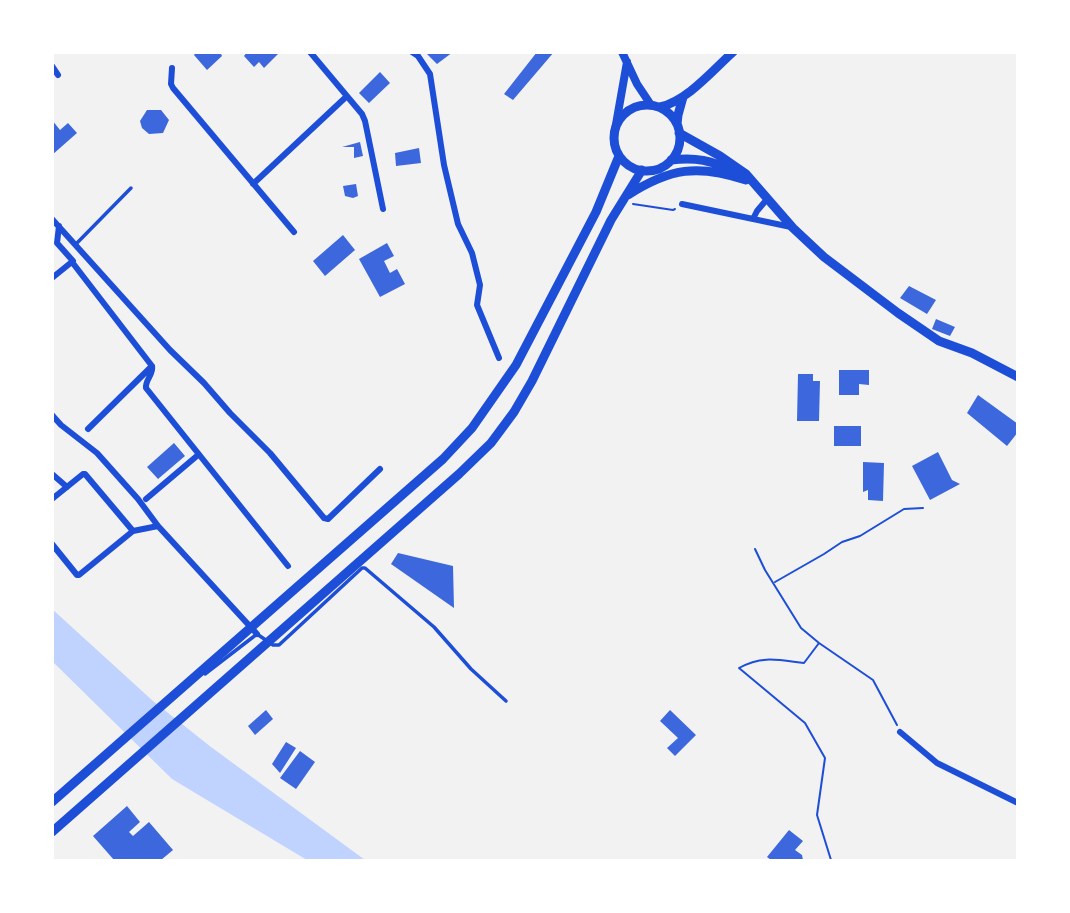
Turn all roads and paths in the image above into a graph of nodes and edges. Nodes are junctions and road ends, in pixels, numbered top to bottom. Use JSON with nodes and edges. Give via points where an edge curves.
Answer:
{"nodes":[{"id":1,"x":310,"y":52,"type":"edge"},
{"id":2,"x":412,"y":52,"type":"edge"},
{"id":3,"x":622,"y":52,"type":"edge"},
{"id":4,"x":733,"y":52,"type":"edge"},
{"id":5,"x":627,"y":62,"type":"junction"},
{"id":6,"x":52,"y":65,"type":"edge"},
{"id":7,"x":172,"y":68,"type":"dead end"},
{"id":8,"x":58,"y":75,"type":"dead end"},
{"id":9,"x":346,"y":96,"type":"junction"},
{"id":10,"x":683,"y":97,"type":"junction"},
{"id":11,"x":655,"y":106,"type":"junction"},
{"id":12,"x":678,"y":129,"type":"junction"},
{"id":13,"x":615,"y":130,"type":"junction"},
{"id":14,"x":620,"y":156,"type":"junction"},
{"id":15,"x":671,"y":160,"type":"junction"},
{"id":16,"x":642,"y":170,"type":"junction"},
{"id":17,"x":746,"y":180,"type":"junction"},
{"id":18,"x":253,"y":184,"type":"junction"},
{"id":19,"x":131,"y":188,"type":"dead end"},
{"id":20,"x":764,"y":195,"type":"junction"},
{"id":21,"x":623,"y":198,"type":"junction"},
{"id":22,"x":632,"y":204,"type":"dead end"},
{"id":23,"x":682,"y":204,"type":"joint"},
{"id":24,"x":383,"y":209,"type":"dead end"},
{"id":25,"x":52,"y":219,"type":"edge"},
{"id":26,"x":753,"y":219,"type":"junction"},
{"id":27,"x":59,"y":226,"type":"junction"},
{"id":28,"x":793,"y":228,"type":"junction"},
{"id":29,"x":294,"y":232,"type":"dead end"},
{"id":30,"x":55,"y":243,"type":"edge"},
{"id":31,"x":75,"y":246,"type":"junction"},
{"id":32,"x":72,"y":261,"type":"junction"},
{"id":33,"x":52,"y":278,"type":"edge"},
{"id":34,"x":499,"y":358,"type":"dead end"},
{"id":35,"x":152,"y":366,"type":"junction"},
{"id":36,"x":1017,"y":377,"type":"edge"},
{"id":37,"x":52,"y":415,"type":"edge"},
{"id":38,"x":88,"y":429,"type":"dead end"},
{"id":39,"x":198,"y":455,"type":"junction"},
{"id":40,"x":380,"y":469,"type":"dead end"},
{"id":41,"x":52,"y":474,"type":"edge"},
{"id":42,"x":67,"y":487,"type":"junction"},
{"id":43,"x":52,"y":499,"type":"edge"},
{"id":44,"x":146,"y":499,"type":"dead end"},
{"id":45,"x":923,"y":508,"type":"dead end"},
{"id":46,"x":158,"y":526,"type":"junction"},
{"id":47,"x":133,"y":531,"type":"junction"},
{"id":48,"x":52,"y":544,"type":"edge"},
{"id":49,"x":755,"y":549,"type":"dead end"},
{"id":50,"x":288,"y":566,"type":"dead end"},
{"id":51,"x":774,"y":582,"type":"junction"},
{"id":52,"x":257,"y":634,"type":"junction"},
{"id":53,"x":819,"y":643,"type":"junction"},
{"id":54,"x":190,"y":686,"type":"dead end"},
{"id":55,"x":506,"y":701,"type":"dead end"},
{"id":56,"x":900,"y":732,"type":"joint"},
{"id":57,"x":52,"y":802,"type":"edge"},
{"id":58,"x":1017,"y":803,"type":"edge"},
{"id":59,"x":52,"y":832,"type":"edge"},
{"id":60,"x":831,"y":860,"type":"edge"}],
"edges":[{"from":1,"to":9,"type":"street"},
{"from":2,"to":34,"type":"street","via":[[429,74],[443,165],[480,285],[477,305]]},
{"from":3,"to":5,"type":"street"},
{"from":4,"to":10,"type":"main road"},
{"from":5,"to":11,"type":"street"},
{"from":5,"to":13,"type":"street"},
{"from":6,"to":8,"type":"street"},
{"from":7,"to":18,"type":"street","via":[[173,88]]},
{"from":9,"to":18,"type":"street"},
{"from":9,"to":24,"type":"street","via":[[368,126]]},
{"from":10,"to":11,"type":"main road","via":[[668,106]]},
{"from":10,"to":12,"type":"main road"},
{"from":11,"to":12,"type":"main road","via":[[670,114]]},
{"from":11,"to":13,"type":"main road","via":[[642,105],[626,112]]},
{"from":12,"to":15,"type":"main road","via":[[678,147]]},
{"from":12,"to":20,"type":"main road","via":[[737,167]]},
{"from":13,"to":14,"type":"main road"},
{"from":14,"to":16,"type":"main road"},
{"from":14,"to":57,"type":"main road","via":[[516,365],[472,428],[443,459]]},
{"from":15,"to":16,"type":"main road","via":[[661,168]]},
{"from":15,"to":17,"type":"main road","via":[[710,160]]},
{"from":16,"to":21,"type":"main road"},
{"from":17,"to":20,"type":"main road"},
{"from":17,"to":21,"type":"main road","via":[[703,170],[682,171],[662,176]]},
{"from":18,"to":29,"type":"street"},
{"from":19,"to":31,"type":"lane"},
{"from":20,"to":26,"type":"street"},
{"from":20,"to":28,"type":"main road"},
{"from":21,"to":59,"type":"main road","via":[[532,381],[491,443]]},
{"from":22,"to":23,"type":"path","via":[[673,210]]},
{"from":23,"to":26,"type":"street"},
{"from":25,"to":27,"type":"street"},
{"from":26,"to":28,"type":"street"},
{"from":27,"to":30,"type":"street"},
{"from":27,"to":31,"type":"street"},
{"from":28,"to":36,"type":"main road","via":[[824,257],[927,334]]},
{"from":30,"to":32,"type":"street"},
{"from":31,"to":40,"type":"street","via":[[270,453],[324,518]]},
{"from":32,"to":33,"type":"street"},
{"from":32,"to":35,"type":"street"},
{"from":35,"to":38,"type":"street"},
{"from":35,"to":39,"type":"street","via":[[146,388]]},
{"from":37,"to":46,"type":"street","via":[[97,453]]},
{"from":39,"to":44,"type":"street"},
{"from":39,"to":50,"type":"street"},
{"from":41,"to":42,"type":"street"},
{"from":42,"to":43,"type":"street"},
{"from":42,"to":47,"type":"street","via":[[87,475]]},
{"from":45,"to":51,"type":"path","via":[[904,509]]},
{"from":46,"to":47,"type":"street"},
{"from":46,"to":52,"type":"street"},
{"from":47,"to":48,"type":"street","via":[[79,575]]},
{"from":49,"to":51,"type":"path"},
{"from":51,"to":53,"type":"path","via":[[802,628]]},
{"from":52,"to":54,"type":"lane"},
{"from":52,"to":55,"type":"lane","via":[[279,645],[365,568],[434,628]]},
{"from":53,"to":56,"type":"path","via":[[873,680]]},
{"from":53,"to":60,"type":"path","via":[[804,663],[770,659],[739,668],[805,723],[825,758],[817,815]]},
{"from":56,"to":58,"type":"street","via":[[937,763]]}]}
